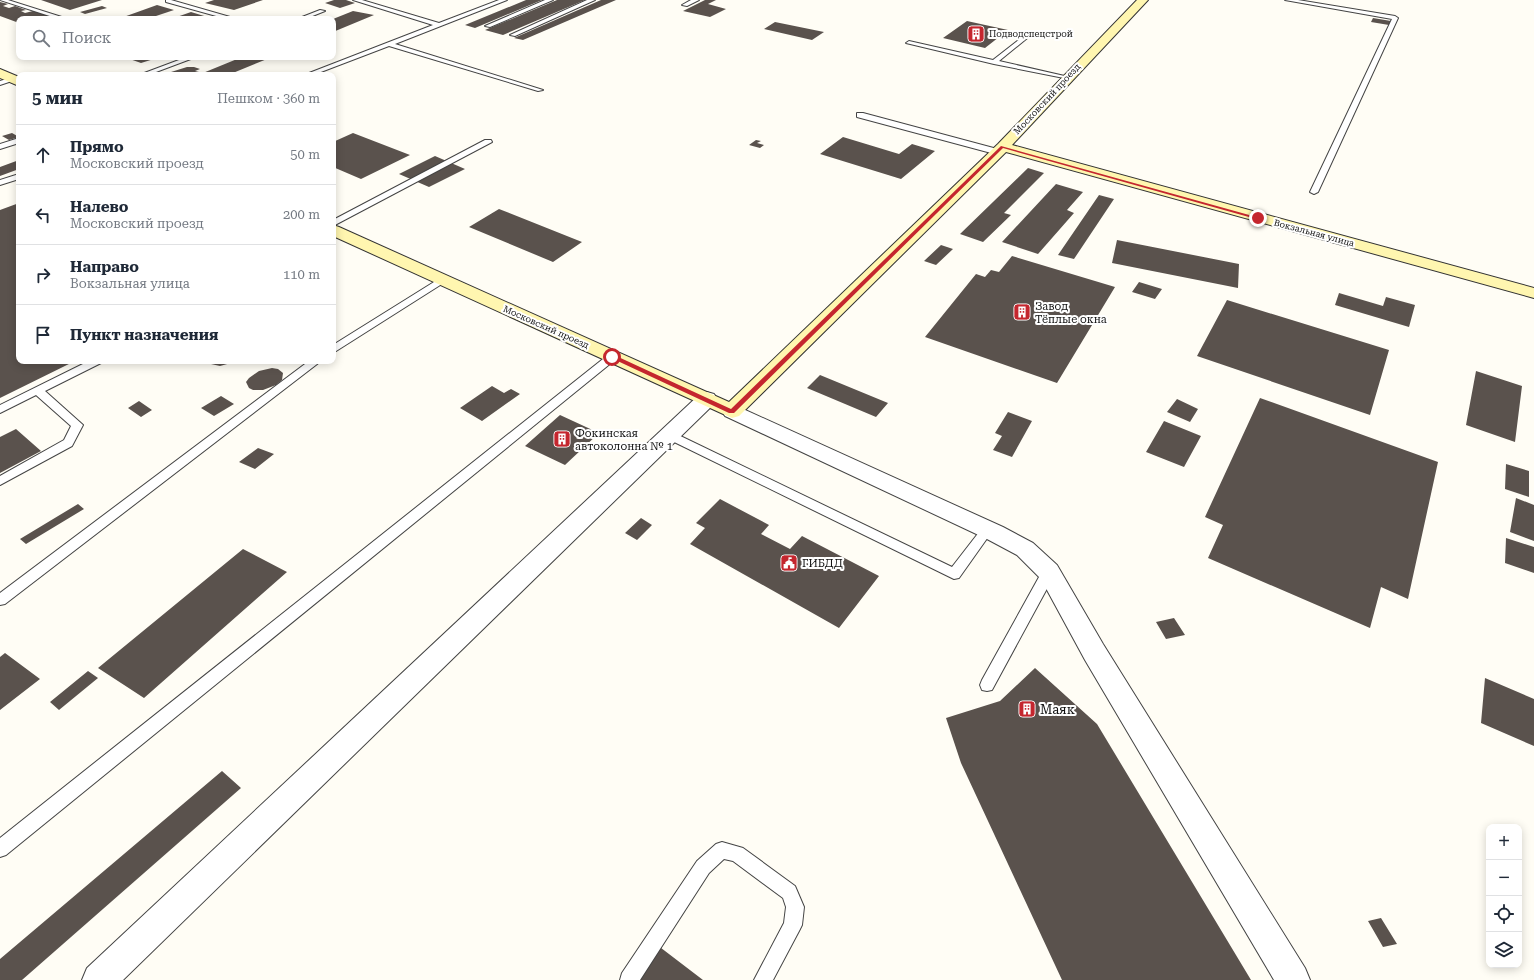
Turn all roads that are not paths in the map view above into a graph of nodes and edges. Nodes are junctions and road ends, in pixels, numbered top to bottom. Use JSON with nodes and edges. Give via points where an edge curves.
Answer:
{"nodes":[{"id":1,"x":2,"y":0,"type":"edge"},
{"id":2,"x":356,"y":0,"type":"edge"},
{"id":3,"x":504,"y":0,"type":"edge"},
{"id":4,"x":550,"y":0,"type":"edge"},
{"id":5,"x":592,"y":0,"type":"edge"},
{"id":6,"x":696,"y":0,"type":"edge"},
{"id":7,"x":1143,"y":0,"type":"edge"},
{"id":8,"x":1288,"y":0,"type":"edge"},
{"id":9,"x":168,"y":2,"type":"dead end"},
{"id":10,"x":685,"y":5,"type":"dead end"},
{"id":11,"x":322,"y":11,"type":"dead end"},
{"id":12,"x":55,"y":16,"type":"edge"},
{"id":13,"x":222,"y":16,"type":"edge"},
{"id":14,"x":308,"y":16,"type":"edge"},
{"id":15,"x":440,"y":25,"type":"junction"},
{"id":16,"x":488,"y":26,"type":"dead end"},
{"id":17,"x":1029,"y":34,"type":"dead end"},
{"id":18,"x":513,"y":35,"type":"dead end"},
{"id":19,"x":909,"y":43,"type":"dead end"},
{"id":20,"x":390,"y":44,"type":"junction"},
{"id":21,"x":184,"y":60,"type":"edge"},
{"id":22,"x":994,"y":62,"type":"junction"},
{"id":23,"x":150,"y":72,"type":"edge"},
{"id":24,"x":315,"y":72,"type":"edge"},
{"id":25,"x":0,"y":73,"type":"edge"},
{"id":26,"x":1067,"y":78,"type":"junction"},
{"id":27,"x":16,"y":80,"type":"edge"},
{"id":28,"x":0,"y":83,"type":"edge"},
{"id":29,"x":540,"y":90,"type":"dead end"},
{"id":30,"x":860,"y":115,"type":"dead end"},
{"id":31,"x":16,"y":141,"type":"edge"},
{"id":32,"x":488,"y":142,"type":"dead end"},
{"id":33,"x":0,"y":147,"type":"edge"},
{"id":34,"x":1000,"y":149,"type":"junction"},
{"id":35,"x":16,"y":177,"type":"edge"},
{"id":36,"x":0,"y":183,"type":"edge"},
{"id":37,"x":1314,"y":192,"type":"dead end"},
{"id":38,"x":336,"y":230,"type":"edge"},
{"id":39,"x":336,"y":231,"type":"edge"},
{"id":40,"x":442,"y":280,"type":"junction"},
{"id":41,"x":1534,"y":293,"type":"edge"},
{"id":42,"x":336,"y":348,"type":"edge"},
{"id":43,"x":612,"y":357,"type":"junction"},
{"id":44,"x":91,"y":364,"type":"edge"},
{"id":45,"x":312,"y":364,"type":"edge"},
{"id":46,"x":38,"y":391,"type":"junction"},
{"id":47,"x":707,"y":399,"type":"junction"},
{"id":48,"x":0,"y":409,"type":"edge"},
{"id":49,"x":732,"y":411,"type":"junction"},
{"id":50,"x":670,"y":435,"type":"junction"},
{"id":51,"x":0,"y":481,"type":"edge"},
{"id":52,"x":987,"y":530,"type":"junction"},
{"id":53,"x":1049,"y":572,"type":"junction"},
{"id":54,"x":0,"y":600,"type":"edge"},
{"id":55,"x":987,"y":685,"type":"dead end"},
{"id":56,"x":0,"y":849,"type":"edge"},
{"id":57,"x":98,"y":980,"type":"edge"},
{"id":58,"x":629,"y":980,"type":"edge"},
{"id":59,"x":763,"y":980,"type":"edge"},
{"id":60,"x":1293,"y":980,"type":"edge"}],
"edges":[{"from":1,"to":12,"type":"lane"},
{"from":2,"to":15,"type":"lane"},
{"from":3,"to":15,"type":"lane"},
{"from":4,"to":16,"type":"lane"},
{"from":5,"to":18,"type":"lane"},
{"from":6,"to":10,"type":"lane"},
{"from":7,"to":26,"type":"street","name":"Московский проезд"},
{"from":8,"to":37,"type":"lane","via":[[1395,18]]},
{"from":9,"to":13,"type":"lane"},
{"from":11,"to":14,"type":"lane"},
{"from":15,"to":20,"type":"lane"},
{"from":17,"to":22,"type":"lane"},
{"from":19,"to":22,"type":"lane"},
{"from":20,"to":24,"type":"lane"},
{"from":20,"to":29,"type":"lane"},
{"from":21,"to":23,"type":"lane"},
{"from":22,"to":26,"type":"lane"},
{"from":25,"to":27,"type":"street"},
{"from":26,"to":34,"type":"street","name":"Московский проезд"},
{"from":27,"to":28,"type":"lane"},
{"from":30,"to":34,"type":"lane"},
{"from":31,"to":33,"type":"lane"},
{"from":32,"to":38,"type":"lane"},
{"from":34,"to":41,"type":"street","name":"Вокзальная улица"},
{"from":34,"to":49,"type":"street","name":"Московский проезд"},
{"from":35,"to":36,"type":"lane"},
{"from":39,"to":40,"type":"street","name":"Московский проезд"},
{"from":40,"to":42,"type":"lane"},
{"from":40,"to":43,"type":"street","name":"Московский проезд"},
{"from":43,"to":47,"type":"street","name":"Московский проезд"},
{"from":43,"to":56,"type":"lane"},
{"from":44,"to":46,"type":"lane"},
{"from":45,"to":54,"type":"lane"},
{"from":46,"to":48,"type":"lane"},
{"from":46,"to":51,"type":"lane","via":[[77,425],[68,443]]},
{"from":47,"to":49,"type":"street","name":"Московский проезд"},
{"from":47,"to":50,"type":"street"},
{"from":49,"to":52,"type":"street"},
{"from":50,"to":52,"type":"lane","via":[[954,574]]},
{"from":50,"to":57,"type":"street"},
{"from":52,"to":53,"type":"street","via":[[1025,549]]},
{"from":53,"to":55,"type":"lane"},
{"from":53,"to":60,"type":"street","via":[[1098,659]]},
{"from":58,"to":59,"type":"lane","via":[[703,867],[722,850],[737,854],[789,892],[795,907],[793,925]]}]}
